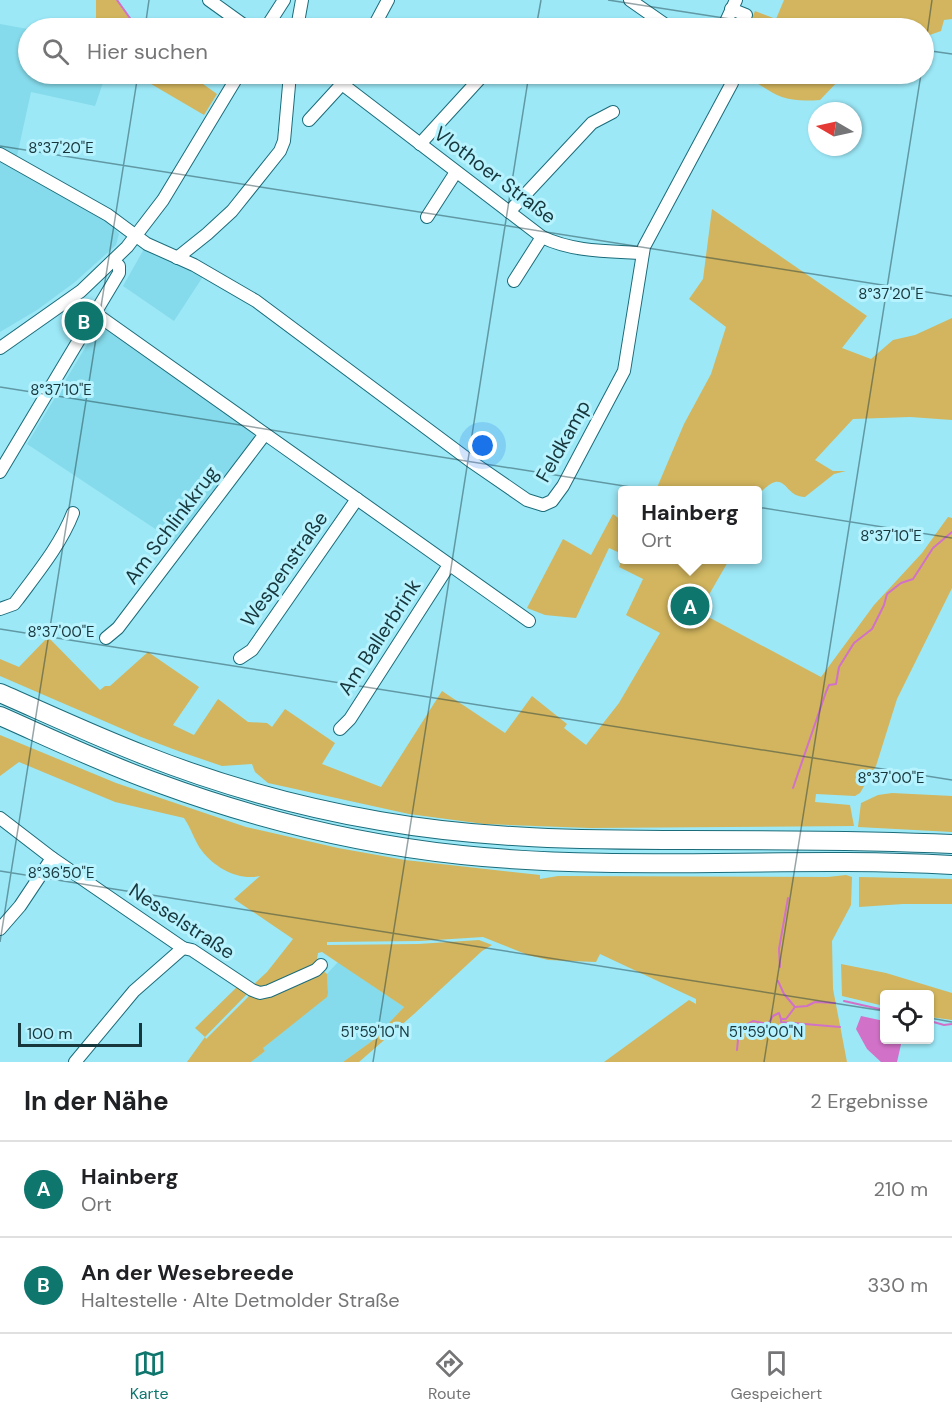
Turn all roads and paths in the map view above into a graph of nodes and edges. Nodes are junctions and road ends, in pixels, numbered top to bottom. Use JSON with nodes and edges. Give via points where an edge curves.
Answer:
{"nodes":[{"id":1,"x":209,"y":0,"type":"edge"},
{"id":2,"x":284,"y":0,"type":"edge"},
{"id":3,"x":302,"y":0,"type":"edge"},
{"id":4,"x":388,"y":0,"type":"edge"},
{"id":5,"x":630,"y":0,"type":"edge"},
{"id":6,"x":734,"y":5,"type":"edge"},
{"id":7,"x":746,"y":15,"type":"dead end"},
{"id":8,"x":234,"y":18,"type":"edge"},
{"id":9,"x":272,"y":18,"type":"edge"},
{"id":10,"x":299,"y":18,"type":"edge"},
{"id":11,"x":378,"y":18,"type":"edge"},
{"id":12,"x":656,"y":18,"type":"edge"},
{"id":13,"x":233,"y":84,"type":"edge"},
{"id":14,"x":289,"y":84,"type":"edge"},
{"id":15,"x":341,"y":84,"type":"edge"},
{"id":16,"x":351,"y":84,"type":"edge"},
{"id":17,"x":475,"y":84,"type":"edge"},
{"id":18,"x":731,"y":84,"type":"edge"},
{"id":19,"x":613,"y":112,"type":"dead end"},
{"id":20,"x":309,"y":120,"type":"dead end"},
{"id":21,"x":420,"y":144,"type":"junction"},
{"id":22,"x":0,"y":154,"type":"edge"},
{"id":23,"x":456,"y":172,"type":"junction"},
{"id":24,"x":509,"y":212,"type":"junction"},
{"id":25,"x":428,"y":217,"type":"dead end"},
{"id":26,"x":136,"y":237,"type":"junction"},
{"id":27,"x":542,"y":237,"type":"junction"},
{"id":28,"x":642,"y":253,"type":"junction"},
{"id":29,"x":177,"y":258,"type":"junction"},
{"id":30,"x":114,"y":261,"type":"junction"},
{"id":31,"x":514,"y":281,"type":"dead end"},
{"id":32,"x":96,"y":314,"type":"junction"},
{"id":33,"x":0,"y":348,"type":"edge"},
{"id":34,"x":265,"y":434,"type":"junction"},
{"id":35,"x":0,"y":472,"type":"edge"},
{"id":36,"x":357,"y":500,"type":"junction"},
{"id":37,"x":74,"y":513,"type":"dead end"},
{"id":38,"x":449,"y":564,"type":"junction"},
{"id":39,"x":0,"y":609,"type":"edge"},
{"id":40,"x":529,"y":621,"type":"dead end"},
{"id":41,"x":106,"y":638,"type":"dead end"},
{"id":42,"x":240,"y":658,"type":"dead end"},
{"id":43,"x":0,"y":693,"type":"edge"},
{"id":44,"x":0,"y":716,"type":"edge"},
{"id":45,"x":340,"y":729,"type":"dead end"},
{"id":46,"x":0,"y":818,"type":"edge"},
{"id":47,"x":952,"y":844,"type":"edge"},
{"id":48,"x":52,"y":858,"type":"junction"},
{"id":49,"x":952,"y":865,"type":"edge"},
{"id":50,"x":0,"y":928,"type":"edge"},
{"id":51,"x":183,"y":948,"type":"junction"},
{"id":52,"x":321,"y":965,"type":"dead end"},
{"id":53,"x":75,"y":1062,"type":"edge"}],
"edges":[{"from":1,"to":8,"type":"street"},
{"from":2,"to":9,"type":"street"},
{"from":3,"to":10,"type":"street"},
{"from":4,"to":11,"type":"street"},
{"from":5,"to":12,"type":"street"},
{"from":6,"to":7,"type":"street"},
{"from":13,"to":26,"type":"street"},
{"from":14,"to":29,"type":"street","via":[[280,151],[232,211]]},
{"from":15,"to":20,"type":"street"},
{"from":16,"to":21,"type":"street","name":"Vlothoer Straße"},
{"from":17,"to":21,"type":"street"},
{"from":18,"to":28,"type":"street","name":"Feldkamp"},
{"from":19,"to":24,"type":"street","via":[[592,123]]},
{"from":21,"to":23,"type":"street","name":"Vlothoer Straße"},
{"from":22,"to":26,"type":"street","name":"Feldkamp","via":[[108,215]]},
{"from":23,"to":24,"type":"street","name":"Vlothoer Straße"},
{"from":23,"to":25,"type":"street"},
{"from":24,"to":27,"type":"street","name":"Vlothoer Straße"},
{"from":26,"to":29,"type":"street","name":"Feldkamp"},
{"from":26,"to":30,"type":"street"},
{"from":27,"to":28,"type":"street","name":"Vlothoer Straße","via":[[565,246]]},
{"from":27,"to":31,"type":"street"},
{"from":28,"to":29,"type":"street","name":"Feldkamp","via":[[624,371],[563,486],[543,506],[527,500],[469,460],[256,301]]},
{"from":30,"to":32,"type":"street","via":[[119,273]]},
{"from":30,"to":33,"type":"street","via":[[63,305]]},
{"from":32,"to":34,"type":"street"},
{"from":32,"to":35,"type":"street"},
{"from":34,"to":36,"type":"street"},
{"from":34,"to":41,"type":"street","name":"Am Schlinkkrug","via":[[118,628]]},
{"from":36,"to":38,"type":"street"},
{"from":36,"to":42,"type":"street","name":"Wespenstraße","via":[[252,650]]},
{"from":37,"to":39,"type":"street","via":[[18,599]]},
{"from":38,"to":40,"type":"street"},
{"from":38,"to":45,"type":"street","name":"Am Ballerbrink"},
{"from":43,"to":47,"type":"highway","via":[[123,747],[207,778],[292,803],[391,823],[490,836],[583,840],[872,840]]},
{"from":44,"to":49,"type":"highway","via":[[135,775],[220,805],[396,846],[557,861]]},
{"from":46,"to":48,"type":"street","name":"Nesselstraße"},
{"from":48,"to":50,"type":"street"},
{"from":48,"to":51,"type":"street","name":"Nesselstraße"},
{"from":51,"to":52,"type":"street","name":"Nesselstraße","via":[[260,993]]},
{"from":51,"to":53,"type":"street","via":[[134,991]]}]}
